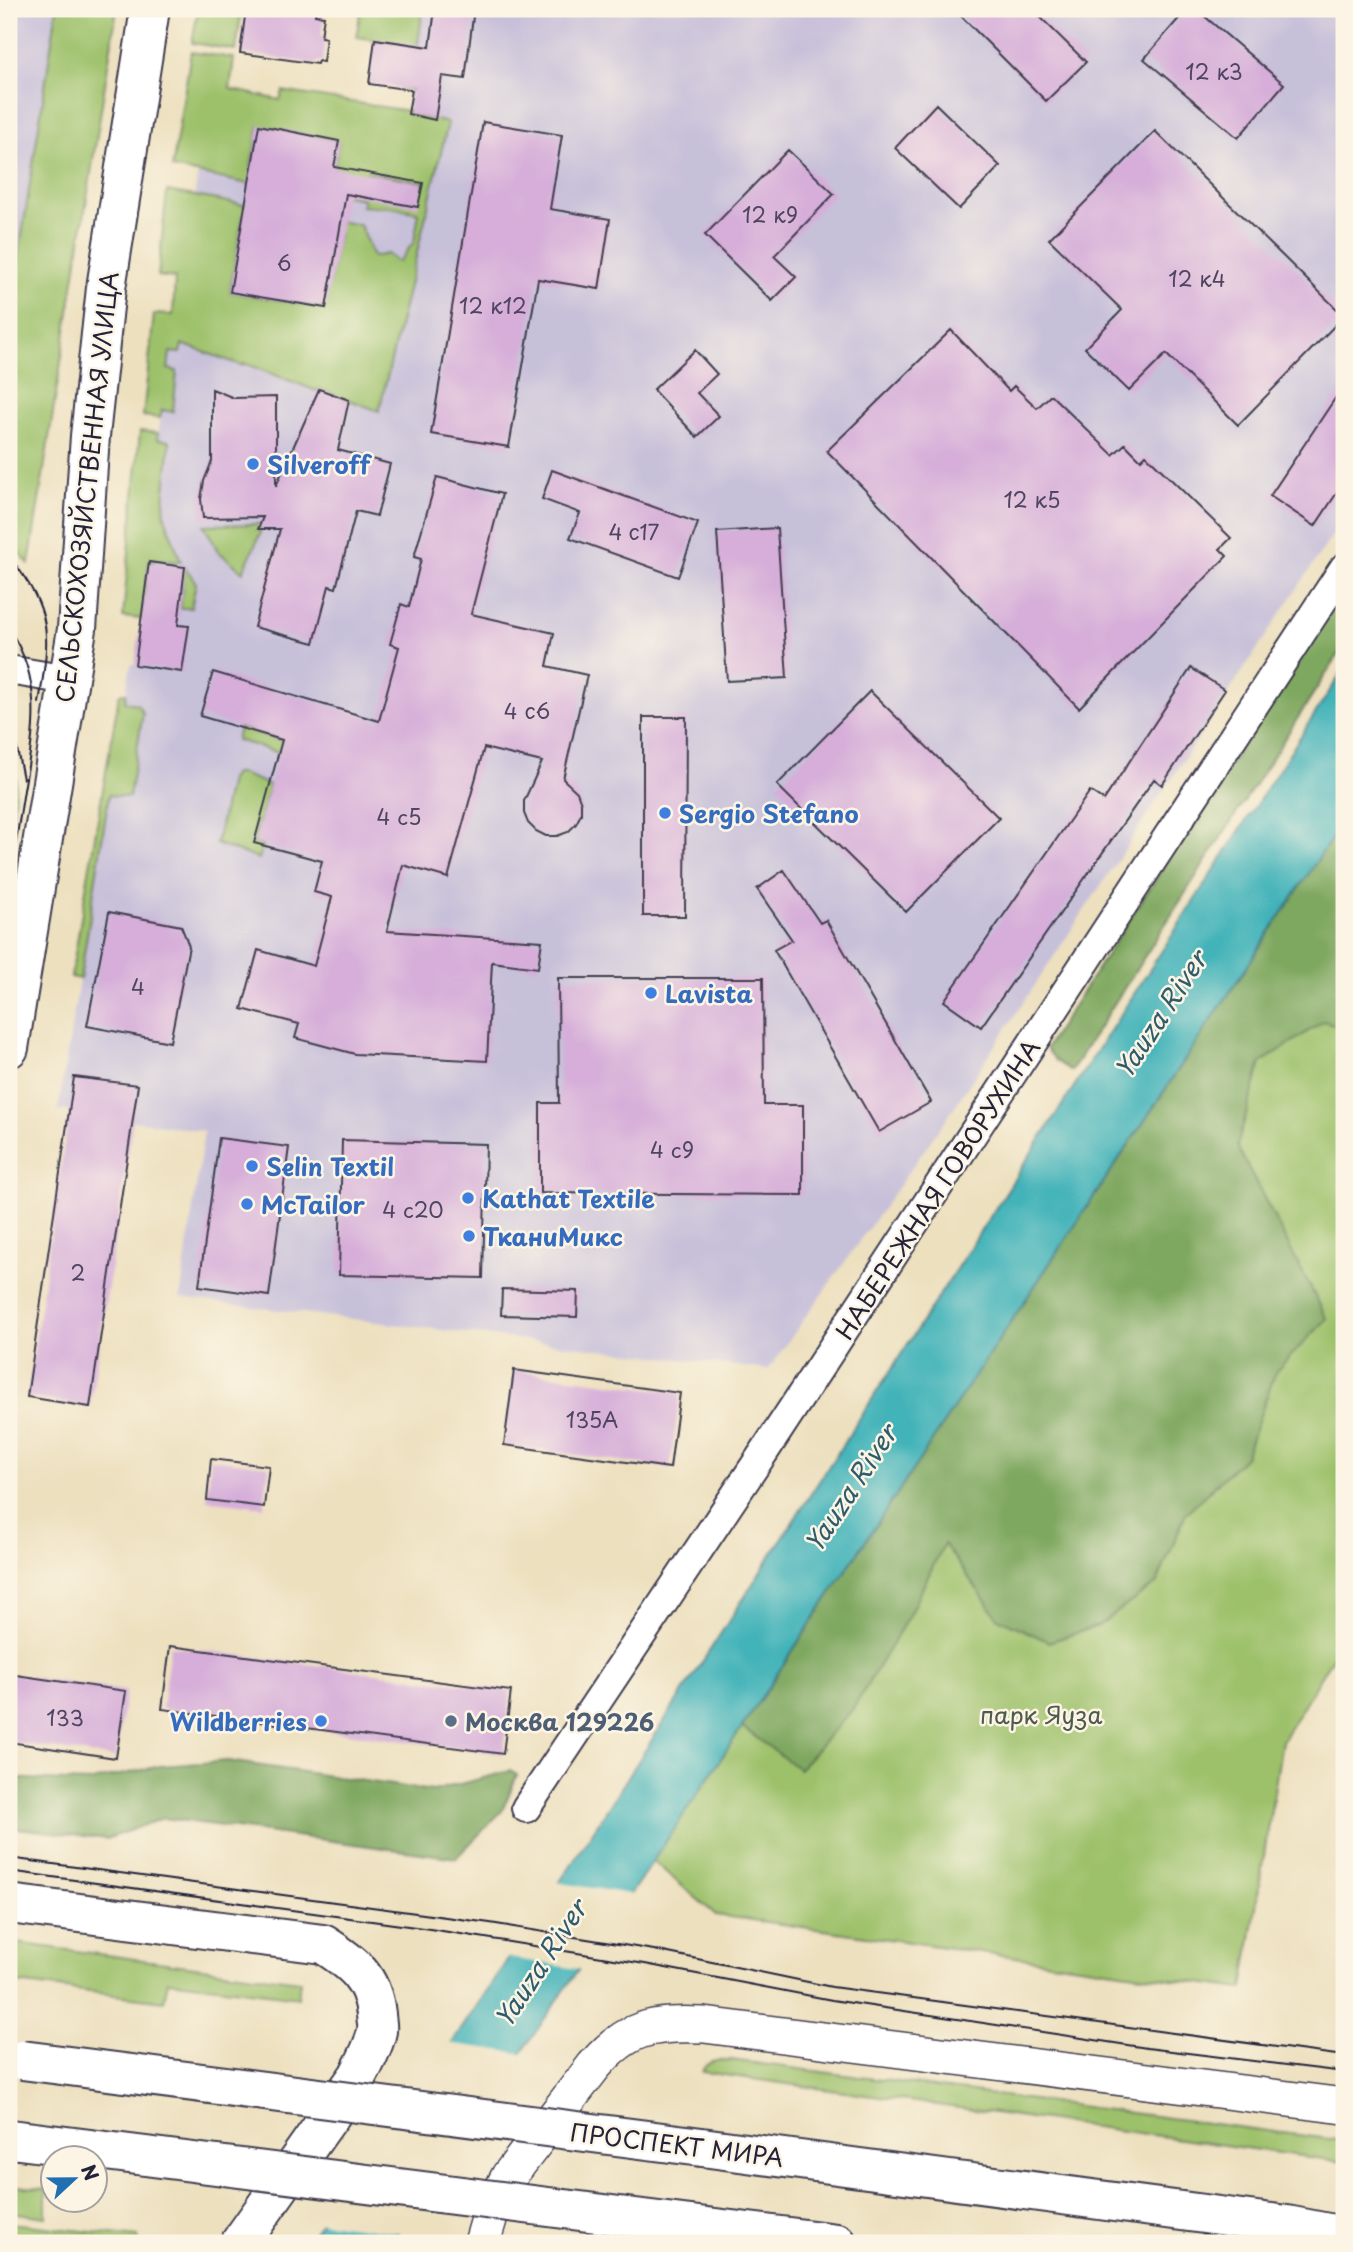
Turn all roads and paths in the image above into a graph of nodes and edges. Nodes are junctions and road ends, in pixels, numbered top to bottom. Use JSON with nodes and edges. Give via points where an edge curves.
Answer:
{"nodes":[{"id":1,"x":150,"y":9,"type":"edge"},
{"id":2,"x":1344,"y":568,"type":"edge"},
{"id":3,"x":9,"y":670,"type":"edge"},
{"id":4,"x":68,"y":680,"type":"junction"},
{"id":5,"x":9,"y":1048,"type":"edge"},
{"id":6,"x":526,"y":1808,"type":"dead end"},
{"id":7,"x":9,"y":1904,"type":"edge"},
{"id":8,"x":15,"y":2059,"type":"edge"},
{"id":9,"x":1344,"y":2106,"type":"edge"},
{"id":10,"x":10,"y":2139,"type":"edge"},
{"id":11,"x":1344,"y":2236,"type":"edge"},
{"id":12,"x":240,"y":2243,"type":"edge"},
{"id":13,"x":482,"y":2243,"type":"edge"},
{"id":14,"x":837,"y":2243,"type":"edge"}],
"edges":[{"from":1,"to":4,"type":"main road","name":"СЕЛЬСКОХОЗЯЙСТВЕННАЯ УЛИЦА","via":[[106,288]]},
{"from":2,"to":6,"type":"street","name":"НАБЕРЕЖНАЯ ГОВОРУХИНА"},
{"from":3,"to":4,"type":"street"},
{"from":4,"to":5,"type":"main road","name":"СЕЛЬСКОХОЗЯЙСТВЕННАЯ УЛИЦА"},
{"from":7,"to":12,"type":"main road","via":[[323,1944],[366,1979],[377,2029],[364,2064]]},
{"from":8,"to":11,"type":"main road","name":"ПРОСПЕКТ МИРА","bridge":true},
{"from":9,"to":13,"type":"street","via":[[669,2023],[625,2036],[594,2066],[509,2176]]},
{"from":10,"to":14,"type":"main road","bridge":true}]}
